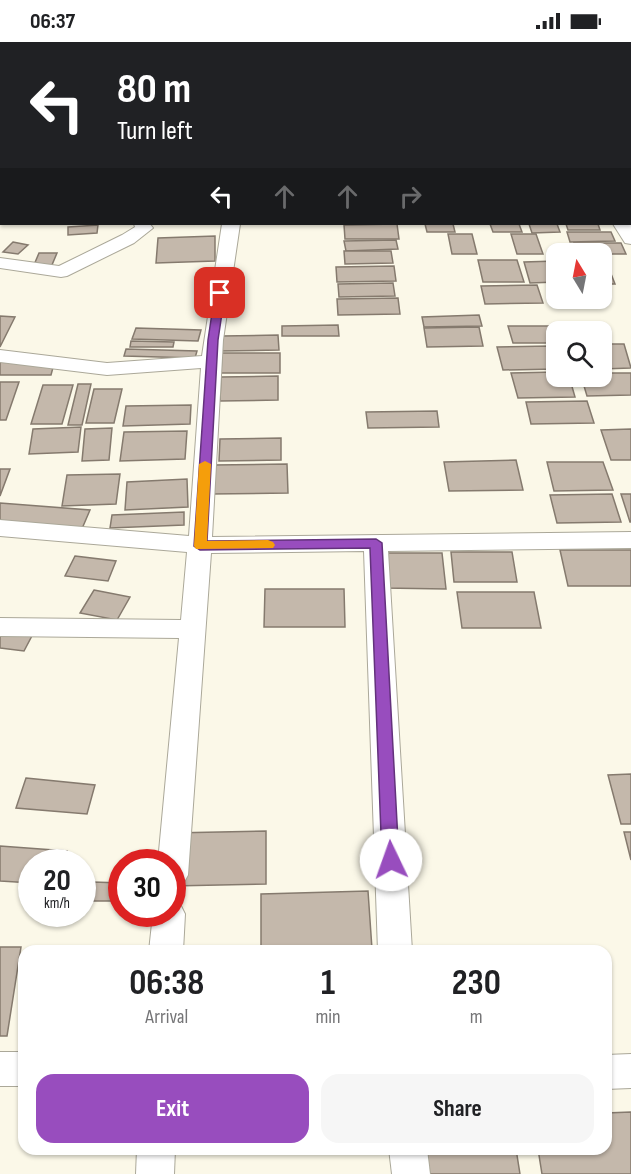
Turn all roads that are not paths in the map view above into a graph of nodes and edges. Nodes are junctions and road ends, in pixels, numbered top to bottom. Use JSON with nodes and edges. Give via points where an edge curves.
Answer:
{"nodes":[{"id":1,"x":142,"y":225,"type":"edge"},
{"id":2,"x":231,"y":225,"type":"edge"},
{"id":3,"x":623,"y":225,"type":"edge"},
{"id":4,"x":631,"y":239,"type":"edge"},
{"id":5,"x":0,"y":263,"type":"edge"},
{"id":6,"x":0,"y":356,"type":"edge"},
{"id":7,"x":212,"y":361,"type":"junction"},
{"id":8,"x":0,"y":528,"type":"edge"},
{"id":9,"x":631,"y":540,"type":"edge"},
{"id":10,"x":376,"y":543,"type":"junction"},
{"id":11,"x":200,"y":546,"type":"junction"},
{"id":12,"x":0,"y":627,"type":"edge"},
{"id":13,"x":193,"y":629,"type":"junction"},
{"id":14,"x":174,"y":849,"type":"edge"},
{"id":15,"x":168,"y":927,"type":"edge"},
{"id":16,"x":166,"y":945,"type":"edge"},
{"id":17,"x":395,"y":945,"type":"edge"},
{"id":18,"x":0,"y":1069,"type":"edge"},
{"id":19,"x":18,"y":1069,"type":"edge"},
{"id":20,"x":631,"y":1071,"type":"edge"},
{"id":21,"x":612,"y":1072,"type":"edge"},
{"id":22,"x":156,"y":1155,"type":"edge"},
{"id":23,"x":409,"y":1155,"type":"edge"},
{"id":24,"x":155,"y":1174,"type":"edge"},
{"id":25,"x":411,"y":1174,"type":"edge"}],
"edges":[{"from":1,"to":5,"type":"street","via":[[144,228],[128,239],[61,272]]},
{"from":2,"to":7,"type":"street"},
{"from":3,"to":4,"type":"street"},
{"from":6,"to":7,"type":"street","via":[[106,369]]},
{"from":7,"to":11,"type":"street"},
{"from":8,"to":11,"type":"street"},
{"from":9,"to":10,"type":"street"},
{"from":10,"to":11,"type":"street"},
{"from":10,"to":17,"type":"street"},
{"from":11,"to":13,"type":"street"},
{"from":12,"to":13,"type":"street"},
{"from":13,"to":14,"type":"street"},
{"from":15,"to":16,"type":"street"},
{"from":18,"to":19,"type":"street"},
{"from":20,"to":21,"type":"street"},
{"from":22,"to":24,"type":"street"},
{"from":23,"to":25,"type":"street"}]}
